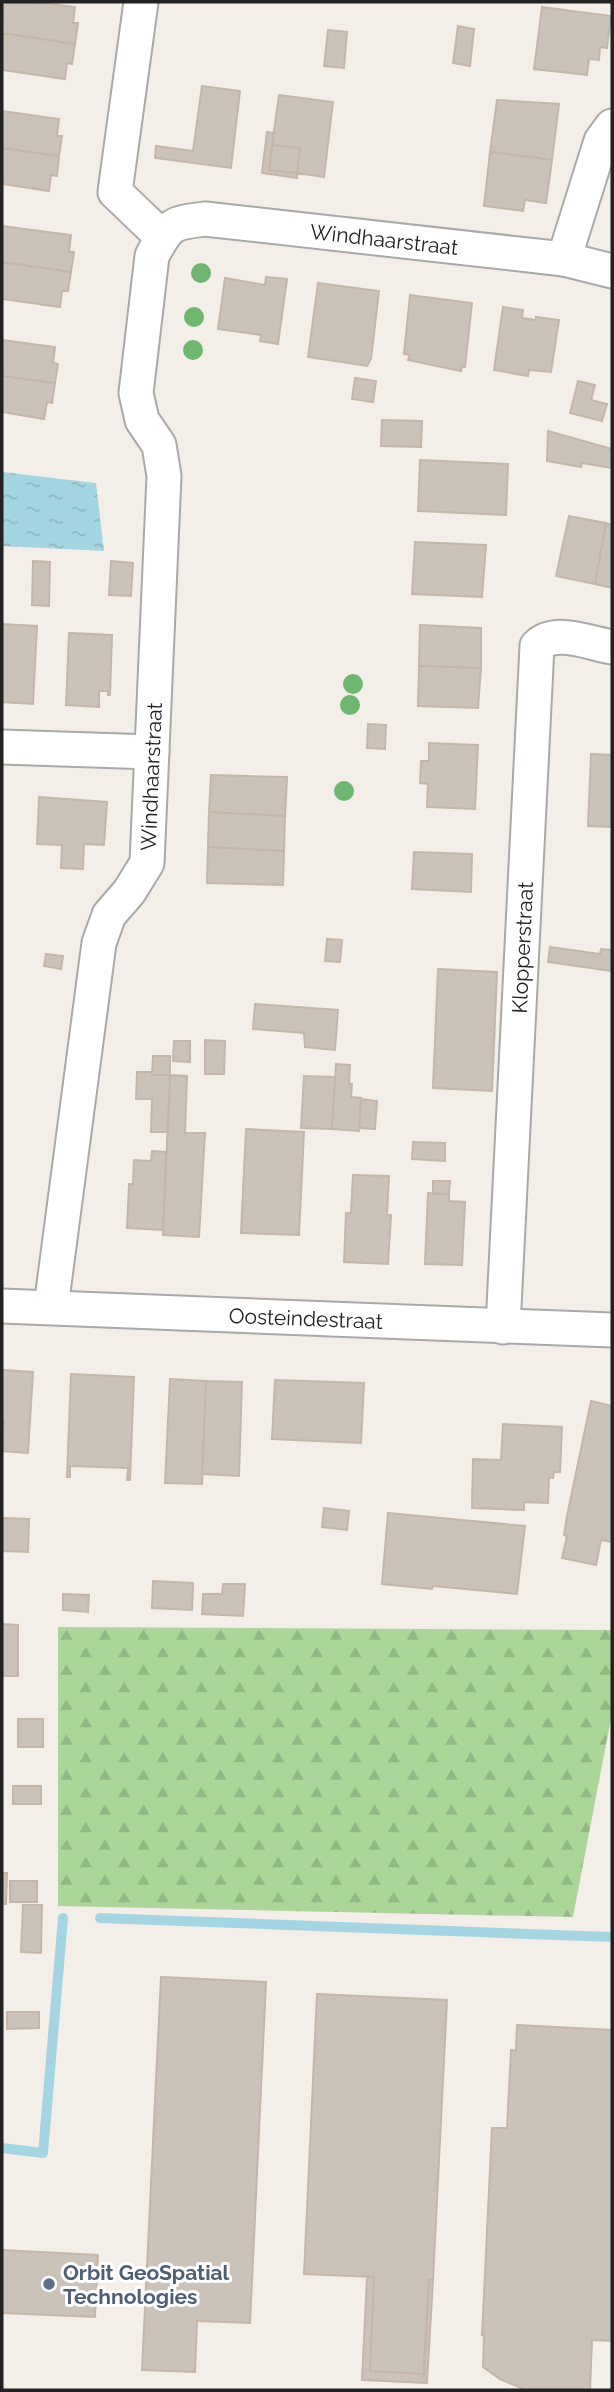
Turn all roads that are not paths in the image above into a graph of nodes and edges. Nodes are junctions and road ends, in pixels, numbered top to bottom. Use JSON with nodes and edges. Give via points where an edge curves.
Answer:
{"nodes":[{"id":1,"x":141,"y":2,"type":"edge"},
{"id":2,"x":612,"y":126,"type":"edge"},
{"id":3,"x":162,"y":237,"type":"junction"},
{"id":4,"x":564,"y":259,"type":"junction"},
{"id":5,"x":612,"y":271,"type":"edge"},
{"id":6,"x":612,"y":647,"type":"edge"},
{"id":7,"x":2,"y":747,"type":"edge"},
{"id":8,"x":152,"y":752,"type":"junction"},
{"id":9,"x":2,"y":1306,"type":"edge"},
{"id":10,"x":51,"y":1307,"type":"junction"},
{"id":11,"x":503,"y":1327,"type":"junction"},
{"id":12,"x":612,"y":1330,"type":"edge"}],
"edges":[{"from":1,"to":3,"type":"street","via":[[115,192]]},
{"from":2,"to":4,"type":"street","via":[[601,141]]},
{"from":3,"to":4,"type":"street","name":"Windhaarstraat","via":[[177,222],[205,219]]},
{"from":3,"to":8,"type":"street","name":"Windhaarstraat","via":[[152,256],[136,393],[142,420],[159,445],[164,476]]},
{"from":4,"to":5,"type":"street","name":"Windhaarstraat"},
{"from":6,"to":11,"type":"street","name":"Klopperstraat","via":[[557,636],[537,646]]},
{"from":7,"to":8,"type":"street"},
{"from":8,"to":10,"type":"street","name":"Windhaarstraat","via":[[147,863],[109,915],[99,943]]},
{"from":9,"to":10,"type":"street","name":"Oosteindestraat"},
{"from":10,"to":11,"type":"street","name":"Oosteindestraat"},
{"from":11,"to":12,"type":"street","name":"Oosteindestraat"}]}
